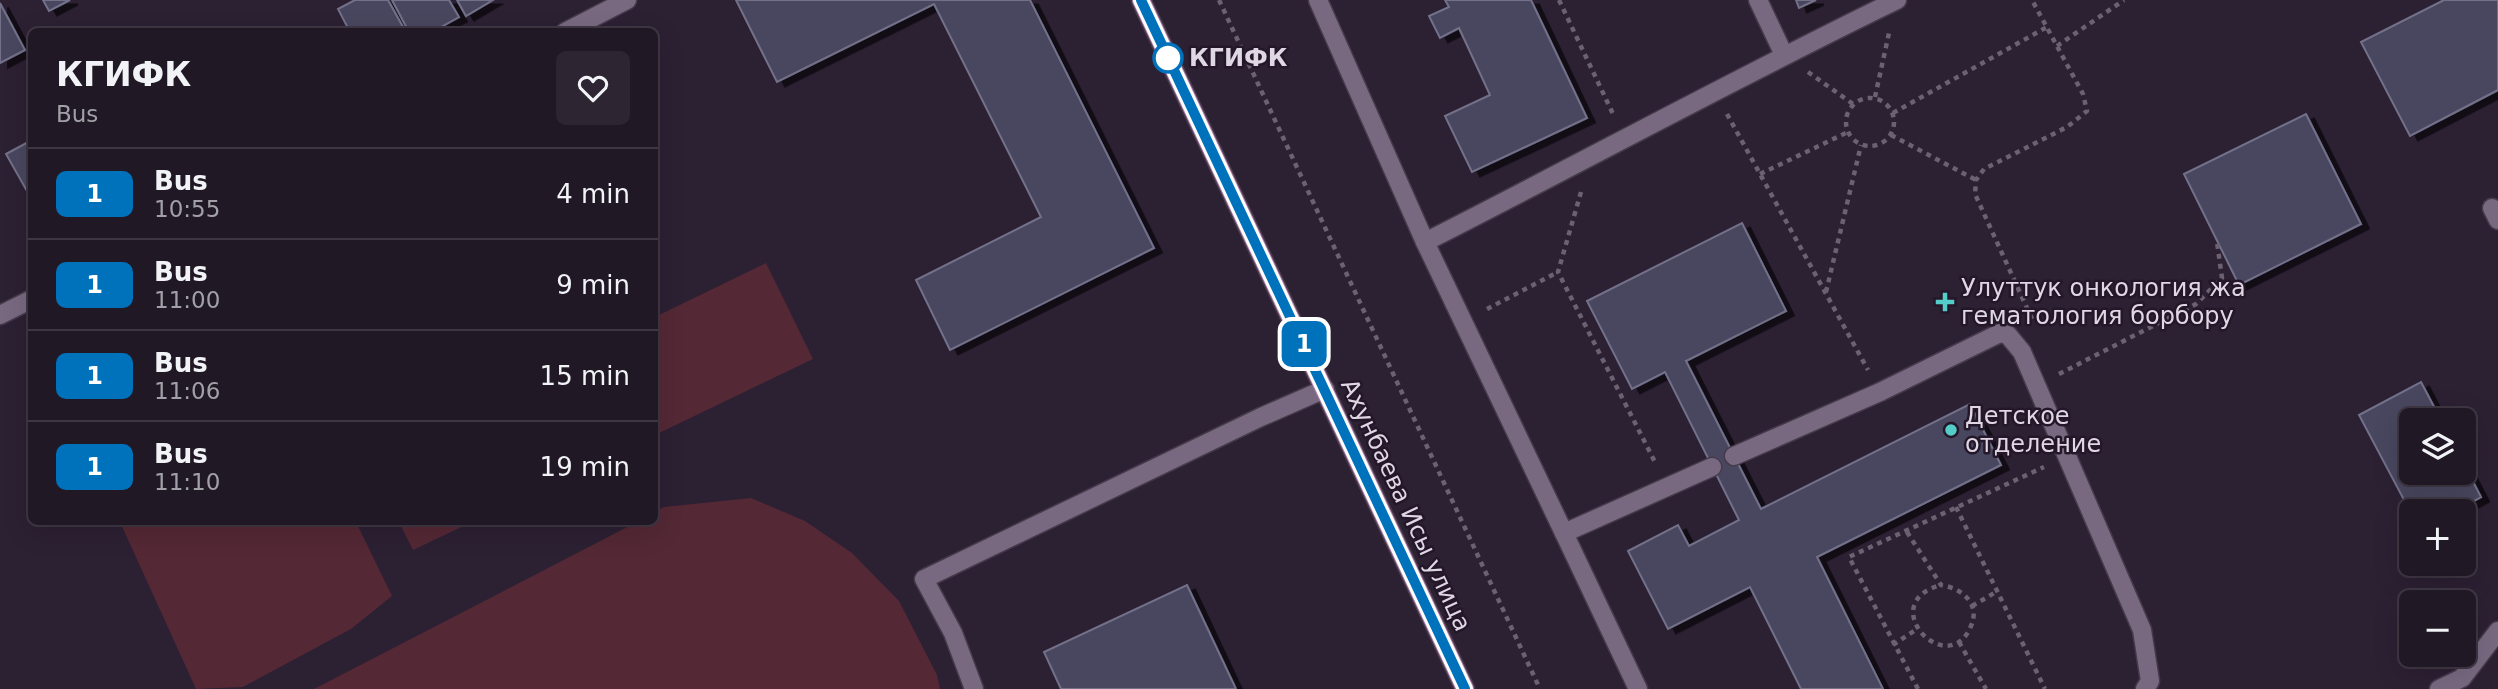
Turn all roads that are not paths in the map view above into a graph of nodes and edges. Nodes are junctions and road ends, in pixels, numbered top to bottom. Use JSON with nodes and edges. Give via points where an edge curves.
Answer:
{"nodes":[{"id":1,"x":627,"y":0,"type":"edge"},
{"id":2,"x":1141,"y":0,"type":"edge"},
{"id":3,"x":1318,"y":0,"type":"edge"},
{"id":4,"x":1758,"y":0,"type":"edge"},
{"id":5,"x":1896,"y":0,"type":"edge"},
{"id":6,"x":573,"y":28,"type":"edge"},
{"id":7,"x":1784,"y":55,"type":"junction"},
{"id":8,"x":1425,"y":242,"type":"junction"},
{"id":9,"x":28,"y":301,"type":"edge"},
{"id":10,"x":0,"y":315,"type":"edge"},
{"id":11,"x":1325,"y":389,"type":"junction"},
{"id":12,"x":1734,"y":456,"type":"dead end"},
{"id":13,"x":1712,"y":467,"type":"dead end"},
{"id":14,"x":1564,"y":533,"type":"junction"},
{"id":15,"x":2498,"y":631,"type":"edge"},
{"id":16,"x":2150,"y":686,"type":"edge"},
{"id":17,"x":974,"y":689,"type":"edge"},
{"id":18,"x":1465,"y":689,"type":"edge"},
{"id":19,"x":1638,"y":689,"type":"edge"},
{"id":20,"x":2438,"y":689,"type":"edge"}],
"edges":[{"from":1,"to":6,"type":"main road"},
{"from":2,"to":11,"type":"main road","name":"Ахунбаева Исы улица"},
{"from":3,"to":8,"type":"main road"},
{"from":4,"to":7,"type":"main road"},
{"from":5,"to":7,"type":"main road"},
{"from":7,"to":8,"type":"main road"},
{"from":8,"to":14,"type":"main road"},
{"from":9,"to":10,"type":"main road"},
{"from":11,"to":17,"type":"main road","via":[[924,579],[953,633]]},
{"from":11,"to":18,"type":"main road","name":"Ахунбаева Исы улица"},
{"from":12,"to":16,"type":"main road","via":[[2000,333],[2008,335],[2022,352],[2142,630]]},
{"from":13,"to":14,"type":"main road"},
{"from":14,"to":19,"type":"main road"},
{"from":15,"to":20,"type":"main road","via":[[2462,678]]}]}
